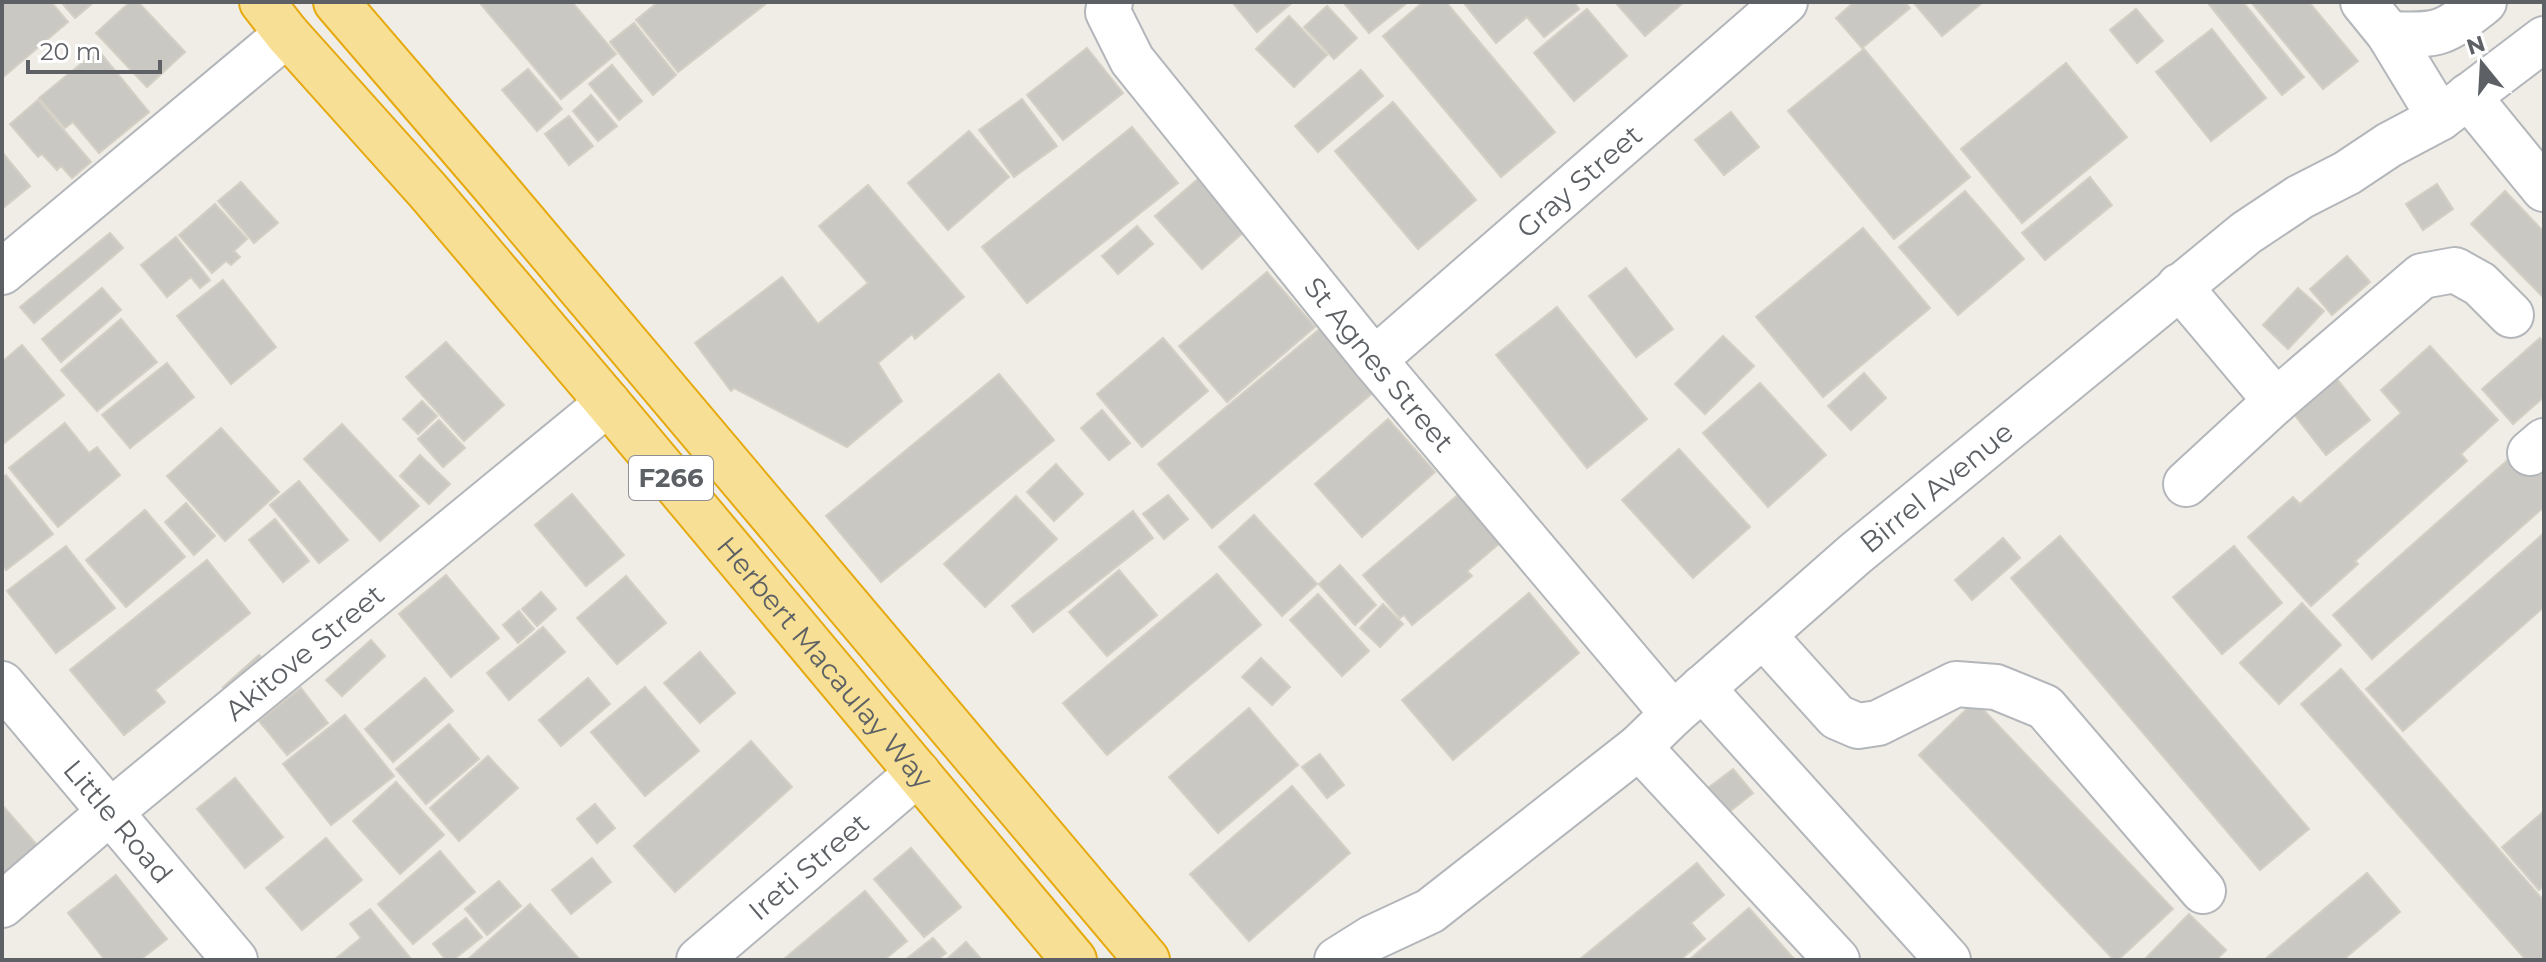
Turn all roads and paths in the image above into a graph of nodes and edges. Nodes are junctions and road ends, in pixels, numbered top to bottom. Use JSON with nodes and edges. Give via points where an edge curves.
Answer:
{"nodes":[{"id":1,"x":336,"y":2,"type":"edge"},
{"id":2,"x":1110,"y":2,"type":"edge"},
{"id":3,"x":1785,"y":2,"type":"edge"},
{"id":4,"x":2484,"y":2,"type":"edge"},
{"id":5,"x":275,"y":18,"type":"edge"},
{"id":6,"x":2376,"y":18,"type":"edge"},
{"id":7,"x":2544,"y":39,"type":"edge"},
{"id":8,"x":2454,"y":107,"type":"junction"},
{"id":9,"x":2544,"y":189,"type":"edge"},
{"id":10,"x":2,"y":272,"type":"edge"},
{"id":11,"x":2179,"y":286,"type":"junction"},
{"id":12,"x":2511,"y":315,"type":"dead end"},
{"id":13,"x":1374,"y":360,"type":"junction"},
{"id":14,"x":2276,"y":401,"type":"junction"},
{"id":15,"x":608,"y":403,"type":"junction"},
{"id":16,"x":2186,"y":484,"type":"dead end"},
{"id":17,"x":1763,"y":635,"type":"junction"},
{"id":18,"x":2,"y":684,"type":"edge"},
{"id":19,"x":1688,"y":701,"type":"junction"},
{"id":20,"x":1639,"y":747,"type":"junction"},
{"id":21,"x":918,"y":773,"type":"junction"},
{"id":22,"x":110,"y":812,"type":"junction"},
{"id":23,"x":2203,"y":891,"type":"dead end"},
{"id":24,"x":2,"y":905,"type":"edge"},
{"id":25,"x":1430,"y":911,"type":"junction"},
{"id":26,"x":235,"y":960,"type":"edge"},
{"id":27,"x":699,"y":960,"type":"edge"},
{"id":28,"x":1074,"y":960,"type":"edge"},
{"id":29,"x":1147,"y":960,"type":"edge"},
{"id":30,"x":1337,"y":960,"type":"edge"},
{"id":31,"x":1393,"y":960,"type":"edge"},
{"id":32,"x":1837,"y":960,"type":"edge"},
{"id":33,"x":1948,"y":960,"type":"edge"}],
"edges":[{"from":1,"to":29,"type":"highway","name":"Herbert Macaulay Way","number":"F266"},
{"from":2,"to":13,"type":"street","name":"St Agnes Street","via":[[1108,12],[1132,60]]},
{"from":3,"to":13,"type":"street","name":"Gray Street"},
{"from":4,"to":6,"type":"street","via":[[2449,29],[2427,36]]},
{"from":5,"to":10,"type":"street"},
{"from":5,"to":15,"type":"highway","name":"Herbert Macaulay Way","number":"F266"},
{"from":6,"to":8,"type":"street"},
{"from":7,"to":8,"type":"street","name":"Birrel Avenue"},
{"from":8,"to":9,"type":"street"},
{"from":8,"to":11,"type":"street","name":"Birrel Avenue","via":[[2300,197]]},
{"from":11,"to":14,"type":"street"},
{"from":11,"to":17,"type":"street","name":"Birrel Avenue"},
{"from":12,"to":14,"type":"street","via":[[2480,284],[2455,270],[2422,276]]},
{"from":13,"to":19,"type":"street","name":"St Agnes Street"},
{"from":14,"to":16,"type":"street"},
{"from":15,"to":21,"type":"highway","name":"Herbert Macaulay Way","number":"F266"},
{"from":15,"to":22,"type":"street","name":"Akitove Street"},
{"from":17,"to":19,"type":"street","name":"Birrel Avenue"},
{"from":17,"to":23,"type":"street","via":[[1837,717],[1858,726],[1878,723],[1956,684],[1996,687],[2045,707]]},
{"from":18,"to":22,"type":"street","name":"Little Road"},
{"from":19,"to":20,"type":"street","name":"Birrel Avenue"},
{"from":19,"to":33,"type":"street","name":"St Agnes Street"},
{"from":20,"to":25,"type":"street","name":"Birrel Avenue"},
{"from":20,"to":32,"type":"street"},
{"from":21,"to":27,"type":"street","name":"Ireti Street"},
{"from":21,"to":28,"type":"highway","name":"Herbert Macaulay Way","number":"F266"},
{"from":22,"to":24,"type":"street","name":"Akitove Street"},
{"from":22,"to":26,"type":"street","name":"Little Road"},
{"from":25,"to":30,"type":"street"},
{"from":25,"to":31,"type":"street"}]}
